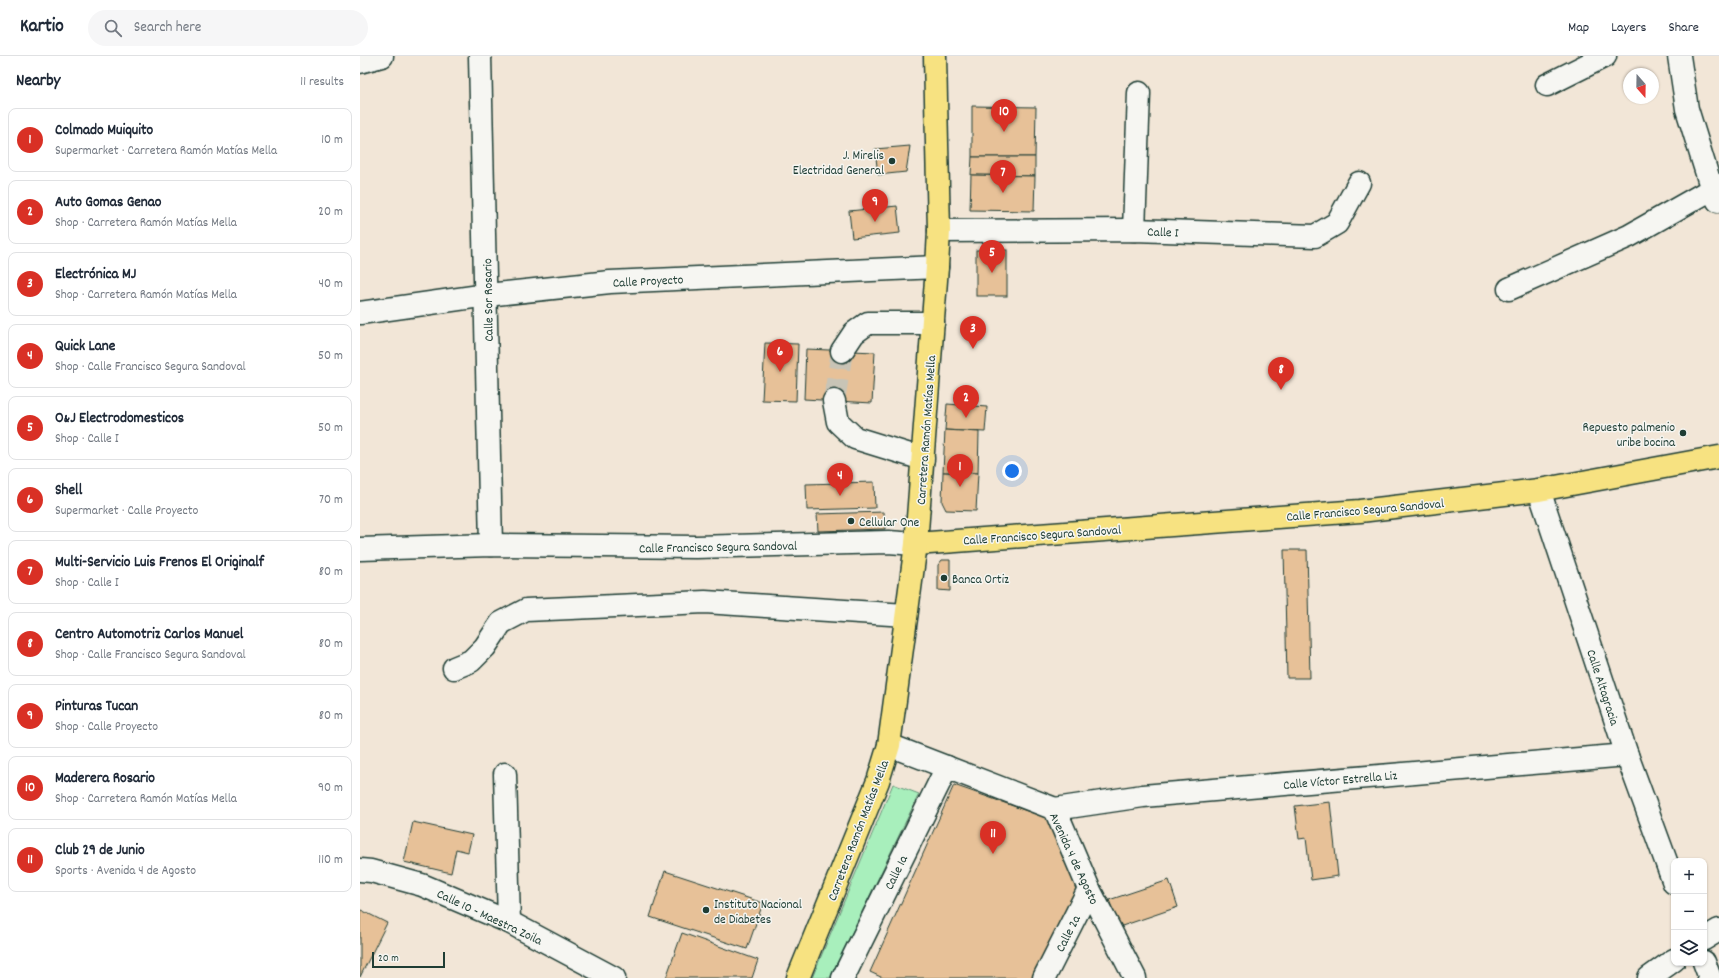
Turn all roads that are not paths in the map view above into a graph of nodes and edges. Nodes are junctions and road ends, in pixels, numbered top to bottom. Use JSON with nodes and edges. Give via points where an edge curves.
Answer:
{"nodes":[{"id":1,"x":382,"y":56,"type":"edge"},
{"id":2,"x":480,"y":56,"type":"edge"},
{"id":3,"x":935,"y":56,"type":"edge"},
{"id":4,"x":1605,"y":56,"type":"edge"},
{"id":5,"x":1679,"y":56,"type":"edge"},
{"id":6,"x":360,"y":62,"type":"edge"},
{"id":7,"x":1547,"y":85,"type":"dead end"},
{"id":8,"x":1139,"y":93,"type":"dead end"},
{"id":9,"x":1359,"y":183,"type":"dead end"},
{"id":10,"x":1717,"y":192,"type":"edge"},
{"id":11,"x":1134,"y":230,"type":"junction"},
{"id":12,"x":939,"y":231,"type":"junction"},
{"id":13,"x":937,"y":268,"type":"junction"},
{"id":14,"x":1509,"y":289,"type":"dead end"},
{"id":15,"x":487,"y":295,"type":"junction"},
{"id":16,"x":360,"y":313,"type":"edge"},
{"id":17,"x":933,"y":323,"type":"junction"},
{"id":18,"x":842,"y":351,"type":"tunnel mouth"},
{"id":19,"x":834,"y":401,"type":"tunnel mouth"},
{"id":20,"x":1719,"y":457,"type":"edge"},
{"id":21,"x":923,"y":459,"type":"junction"},
{"id":22,"x":1539,"y":490,"type":"junction"},
{"id":23,"x":916,"y":544,"type":"junction"},
{"id":24,"x":491,"y":545,"type":"junction"},
{"id":25,"x":360,"y":549,"type":"edge"},
{"id":26,"x":906,"y":615,"type":"junction"},
{"id":27,"x":454,"y":668,"type":"dead end"},
{"id":28,"x":889,"y":744,"type":"junction"},
{"id":29,"x":1627,"y":755,"type":"junction"},
{"id":30,"x":947,"y":767,"type":"junction"},
{"id":31,"x":505,"y":774,"type":"dead end"},
{"id":32,"x":1055,"y":809,"type":"junction"},
{"id":33,"x":360,"y":870,"type":"edge"},
{"id":34,"x":1671,"y":875,"type":"edge"},
{"id":35,"x":1089,"y":889,"type":"junction"},
{"id":36,"x":509,"y":922,"type":"junction"},
{"id":37,"x":1719,"y":930,"type":"edge"},
{"id":38,"x":1707,"y":937,"type":"edge"},
{"id":39,"x":1671,"y":962,"type":"edge"},
{"id":40,"x":1706,"y":966,"type":"edge"},
{"id":41,"x":613,"y":978,"type":"edge"},
{"id":42,"x":798,"y":978,"type":"edge"},
{"id":43,"x":843,"y":978,"type":"edge"},
{"id":44,"x":1044,"y":978,"type":"edge"},
{"id":45,"x":1135,"y":978,"type":"edge"},
{"id":46,"x":1648,"y":978,"type":"edge"},
{"id":47,"x":1710,"y":978,"type":"edge"}],
"edges":[{"from":1,"to":6,"type":"street"},
{"from":2,"to":15,"type":"street","name":"Calle Sor Rosario"},
{"from":3,"to":12,"type":"main road","name":"Carretera Ramón Matías Mella"},
{"from":4,"to":7,"type":"street"},
{"from":5,"to":10,"type":"street","via":[[1687,109]]},
{"from":8,"to":11,"type":"street"},
{"from":9,"to":11,"type":"street","name":"Calle I","via":[[1337,223],[1315,236]]},
{"from":10,"to":14,"type":"street","via":[[1629,236]]},
{"from":11,"to":12,"type":"street","name":"Calle I"},
{"from":12,"to":13,"type":"main road","name":"Carretera Ramón Matías Mella"},
{"from":13,"to":15,"type":"street","name":"Calle Proyecto","via":[[610,282]]},
{"from":13,"to":17,"type":"main road","name":"Carretera Ramón Matías Mella"},
{"from":15,"to":16,"type":"street","name":"Calle Proyecto"},
{"from":15,"to":24,"type":"street","name":"Calle Sor Rosario"},
{"from":17,"to":18,"type":"street","via":[[868,323],[854,333]]},
{"from":17,"to":21,"type":"main road","name":"Carretera Ramón Matías Mella"},
{"from":19,"to":21,"type":"street","via":[[838,422],[855,438]]},
{"from":20,"to":22,"type":"main road","name":"Calle Francisco Segura Sandoval"},
{"from":21,"to":23,"type":"main road","name":"Carretera Ramón Matías Mella"},
{"from":22,"to":23,"type":"main road","name":"Calle Francisco Segura Sandoval","via":[[1360,511]]},
{"from":22,"to":29,"type":"street","name":"Calle Altagracia"},
{"from":23,"to":24,"type":"street","name":"Calle Francisco Segura Sandoval","via":[[888,542],[696,547]]},
{"from":23,"to":26,"type":"main road","name":"Carretera Ramón Matías Mella"},
{"from":24,"to":25,"type":"street","name":"Calle Francisco Segura Sandoval"},
{"from":26,"to":27,"type":"street","via":[[705,602],[526,610],[501,623],[471,662]]},
{"from":26,"to":28,"type":"main road","name":"Carretera Ramón Matías Mella"},
{"from":28,"to":30,"type":"street","name":"Avenida 4 de Agosto"},
{"from":28,"to":42,"type":"main road","name":"Carretera Ramón Matías Mella","via":[[878,781]]},
{"from":29,"to":32,"type":"street","name":"Calle Víctor Estrella Liz","via":[[1143,796]]},
{"from":29,"to":34,"type":"street","name":"Calle Altagracia"},
{"from":30,"to":32,"type":"street","name":"Avenida 4 de Agosto"},
{"from":30,"to":43,"type":"street","name":"Calle 1a"},
{"from":31,"to":36,"type":"street"},
{"from":32,"to":35,"type":"street","name":"Avenida 4 de Agosto"},
{"from":33,"to":36,"type":"street","name":"Calle 10 - Maestra Zoila","via":[[422,885]]},
{"from":35,"to":44,"type":"street","name":"Calle 2a"},
{"from":35,"to":45,"type":"street","name":"Avenida 4 de Agosto"},
{"from":36,"to":41,"type":"street","name":"Calle 10 - Maestra Zoila"},
{"from":37,"to":38,"type":"street"},
{"from":39,"to":46,"type":"street"},
{"from":40,"to":47,"type":"street"}]}
